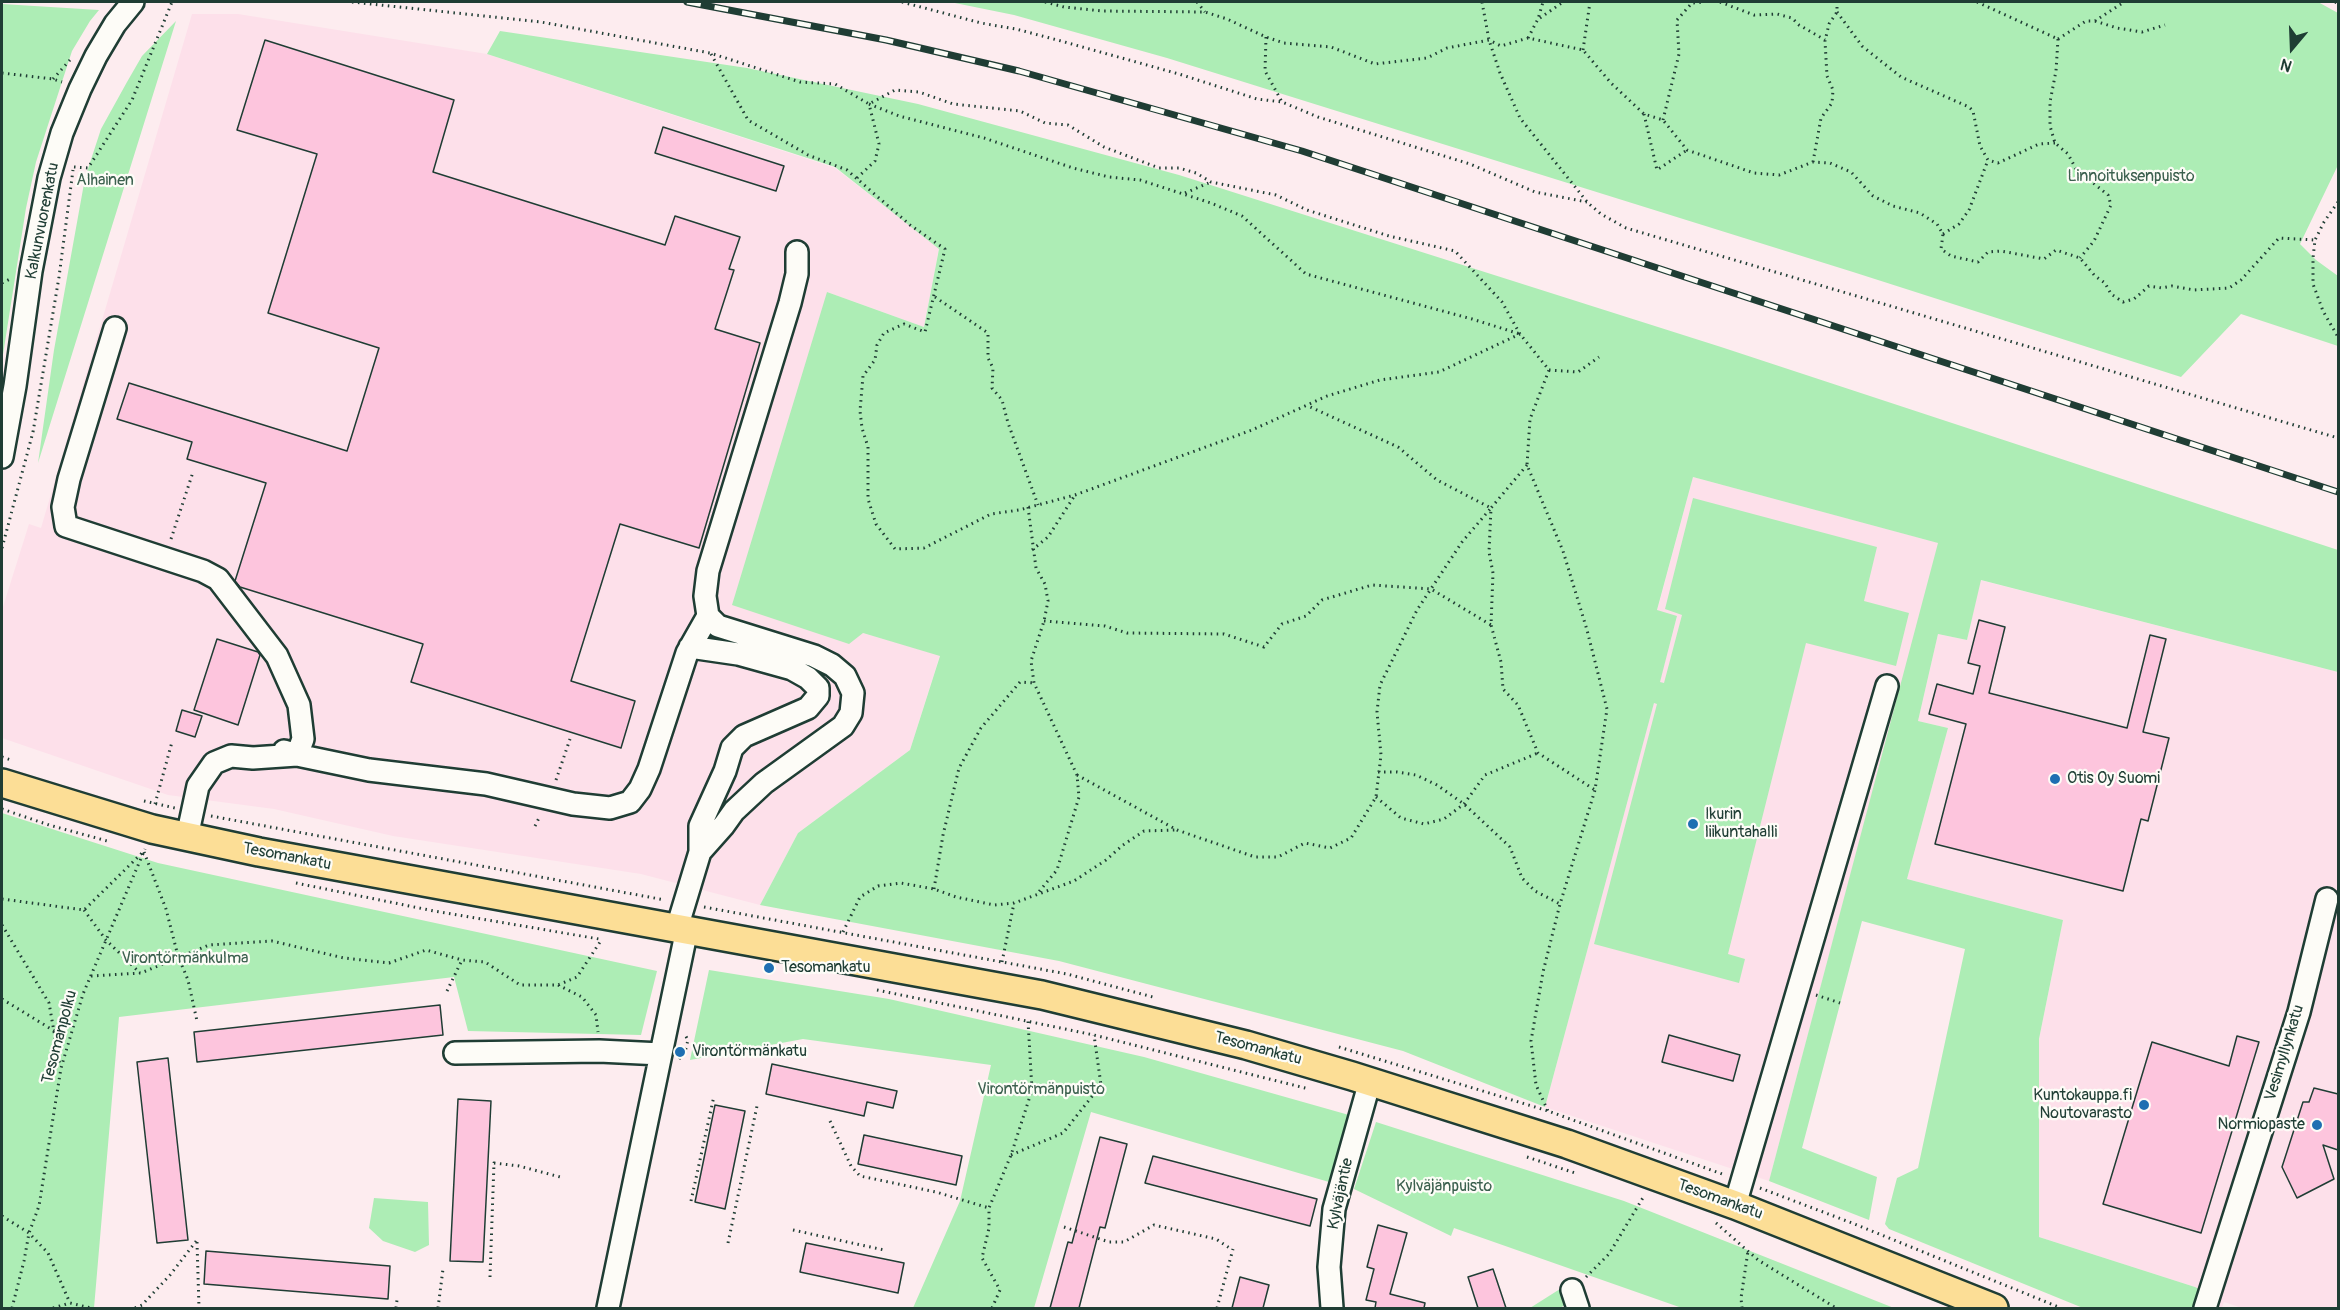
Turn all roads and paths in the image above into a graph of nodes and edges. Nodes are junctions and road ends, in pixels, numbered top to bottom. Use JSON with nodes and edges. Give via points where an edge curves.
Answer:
{"nodes":[{"id":1,"x":133,"y":2,"type":"edge"},
{"id":2,"x":172,"y":2,"type":"edge"},
{"id":3,"x":352,"y":2,"type":"edge"},
{"id":4,"x":902,"y":2,"type":"edge"},
{"id":5,"x":1045,"y":2,"type":"edge"},
{"id":6,"x":1197,"y":2,"type":"edge"},
{"id":7,"x":1482,"y":2,"type":"edge"},
{"id":8,"x":1543,"y":2,"type":"edge"},
{"id":9,"x":1563,"y":2,"type":"edge"},
{"id":10,"x":1590,"y":2,"type":"edge"},
{"id":11,"x":1705,"y":2,"type":"edge"},
{"id":12,"x":1720,"y":2,"type":"edge"},
{"id":13,"x":1837,"y":2,"type":"edge"},
{"id":14,"x":1977,"y":2,"type":"edge"},
{"id":15,"x":2124,"y":2,"type":"edge"},
{"id":16,"x":1205,"y":12,"type":"junction"},
{"id":17,"x":1837,"y":12,"type":"junction"},
{"id":18,"x":1538,"y":19,"type":"junction"},
{"id":19,"x":2095,"y":21,"type":"junction"},
{"id":20,"x":2166,"y":25,"type":"dead end"},
{"id":21,"x":1266,"y":37,"type":"junction"},
{"id":22,"x":1528,"y":38,"type":"junction"},
{"id":23,"x":2058,"y":39,"type":"junction"},
{"id":24,"x":1489,"y":40,"type":"junction"},
{"id":25,"x":1825,"y":41,"type":"junction"},
{"id":26,"x":1583,"y":50,"type":"junction"},
{"id":27,"x":710,"y":53,"type":"junction"},
{"id":28,"x":2,"y":73,"type":"edge"},
{"id":29,"x":80,"y":89,"type":"junction"},
{"id":30,"x":1282,"y":102,"type":"junction"},
{"id":31,"x":869,"y":104,"type":"junction"},
{"id":32,"x":1644,"y":114,"type":"junction"},
{"id":33,"x":1663,"y":120,"type":"junction"},
{"id":34,"x":2055,"y":143,"type":"junction"},
{"id":35,"x":1688,"y":150,"type":"junction"},
{"id":36,"x":75,"y":158,"type":"dead end"},
{"id":37,"x":1988,"y":160,"type":"junction"},
{"id":38,"x":1813,"y":162,"type":"junction"},
{"id":39,"x":74,"y":167,"type":"junction"},
{"id":40,"x":856,"y":178,"type":"junction"},
{"id":41,"x":1211,"y":182,"type":"junction"},
{"id":42,"x":1185,"y":194,"type":"junction"},
{"id":43,"x":1588,"y":202,"type":"junction"},
{"id":44,"x":2338,"y":202,"type":"edge"},
{"id":45,"x":1943,"y":234,"type":"junction"},
{"id":46,"x":2315,"y":240,"type":"junction"},
{"id":47,"x":797,"y":252,"type":"dead end"},
{"id":48,"x":2080,"y":258,"type":"junction"},
{"id":49,"x":935,"y":296,"type":"junction"},
{"id":50,"x":115,"y":328,"type":"dead end"},
{"id":51,"x":1520,"y":334,"type":"junction"},
{"id":52,"x":2338,"y":337,"type":"edge"},
{"id":53,"x":1599,"y":357,"type":"dead end"},
{"id":54,"x":1549,"y":370,"type":"junction"},
{"id":55,"x":1308,"y":406,"type":"junction"},
{"id":56,"x":2338,"y":438,"type":"edge"},
{"id":57,"x":2,"y":457,"type":"edge"},
{"id":58,"x":1527,"y":465,"type":"junction"},
{"id":59,"x":193,"y":472,"type":"dead end"},
{"id":60,"x":1075,"y":495,"type":"junction"},
{"id":61,"x":1038,"y":505,"type":"junction"},
{"id":62,"x":1028,"y":507,"type":"junction"},
{"id":63,"x":1491,"y":508,"type":"junction"},
{"id":64,"x":2,"y":548,"type":"edge"},
{"id":65,"x":1032,"y":550,"type":"junction"},
{"id":66,"x":164,"y":558,"type":"junction"},
{"id":67,"x":1431,"y":590,"type":"junction"},
{"id":68,"x":708,"y":616,"type":"junction"},
{"id":69,"x":1044,"y":621,"type":"junction"},
{"id":70,"x":1491,"y":625,"type":"junction"},
{"id":71,"x":690,"y":647,"type":"junction"},
{"id":72,"x":1034,"y":683,"type":"junction"},
{"id":73,"x":1887,"y":686,"type":"dead end"},
{"id":74,"x":172,"y":742,"type":"dead end"},
{"id":75,"x":1538,"y":753,"type":"junction"},
{"id":76,"x":297,"y":755,"type":"junction"},
{"id":77,"x":1378,"y":772,"type":"junction"},
{"id":78,"x":1077,"y":775,"type":"junction"},
{"id":79,"x":2,"y":783,"type":"edge"},
{"id":80,"x":1595,"y":790,"type":"junction"},
{"id":81,"x":1376,"y":797,"type":"junction"},
{"id":82,"x":156,"y":804,"type":"dead end"},
{"id":83,"x":1464,"y":804,"type":"junction"},
{"id":84,"x":2,"y":809,"type":"edge"},
{"id":85,"x":1177,"y":830,"type":"junction"},
{"id":86,"x":188,"y":837,"type":"junction"},
{"id":87,"x":112,"y":842,"type":"dead end"},
{"id":88,"x":133,"y":848,"type":"dead end"},
{"id":89,"x":144,"y":851,"type":"junction"},
{"id":90,"x":699,"y":852,"type":"junction"},
{"id":91,"x":155,"y":853,"type":"dead end"},
{"id":92,"x":293,"y":883,"type":"dead end"},
{"id":93,"x":934,"y":889,"type":"junction"},
{"id":94,"x":1037,"y":894,"type":"junction"},
{"id":95,"x":2,"y":899,"type":"edge"},
{"id":96,"x":2327,"y":899,"type":"dead end"},
{"id":97,"x":1014,"y":903,"type":"junction"},
{"id":98,"x":1560,"y":904,"type":"junction"},
{"id":99,"x":84,"y":910,"type":"junction"},
{"id":100,"x":2,"y":925,"type":"edge"},
{"id":101,"x":682,"y":929,"type":"junction"},
{"id":102,"x":843,"y":932,"type":"dead end"},
{"id":103,"x":602,"y":939,"type":"junction"},
{"id":104,"x":106,"y":940,"type":"junction"},
{"id":105,"x":613,"y":941,"type":"dead end"},
{"id":106,"x":178,"y":956,"type":"junction"},
{"id":107,"x":462,"y":960,"type":"junction"},
{"id":108,"x":1002,"y":962,"type":"dead end"},
{"id":109,"x":141,"y":973,"type":"junction"},
{"id":110,"x":91,"y":976,"type":"junction"},
{"id":111,"x":558,"y":985,"type":"junction"},
{"id":112,"x":873,"y":989,"type":"dead end"},
{"id":113,"x":1798,"y":989,"type":"junction"},
{"id":114,"x":447,"y":991,"type":"dead end"},
{"id":115,"x":2,"y":999,"type":"edge"},
{"id":116,"x":1840,"y":1003,"type":"dead end"},
{"id":117,"x":197,"y":1021,"type":"dead end"},
{"id":118,"x":1028,"y":1021,"type":"junction"},
{"id":119,"x":56,"y":1032,"type":"junction"},
{"id":120,"x":1094,"y":1035,"type":"junction"},
{"id":121,"x":599,"y":1051,"type":"junction"},
{"id":122,"x":455,"y":1053,"type":"dead end"},
{"id":123,"x":661,"y":1054,"type":"junction"},
{"id":124,"x":61,"y":1068,"type":"junction"},
{"id":125,"x":1370,"y":1081,"type":"junction"},
{"id":126,"x":1312,"y":1090,"type":"dead end"},
{"id":127,"x":714,"y":1096,"type":"dead end"},
{"id":128,"x":757,"y":1106,"type":"dead end"},
{"id":129,"x":1548,"y":1111,"type":"dead end"},
{"id":130,"x":830,"y":1121,"type":"dead end"},
{"id":131,"x":1011,"y":1155,"type":"junction"},
{"id":132,"x":1527,"y":1157,"type":"dead end"},
{"id":133,"x":1580,"y":1175,"type":"dead end"},
{"id":134,"x":564,"y":1178,"type":"dead end"},
{"id":135,"x":1634,"y":1192,"type":"dead end"},
{"id":136,"x":691,"y":1201,"type":"dead end"},
{"id":137,"x":989,"y":1208,"type":"junction"},
{"id":138,"x":2,"y":1216,"type":"edge"},
{"id":139,"x":1731,"y":1216,"type":"junction"},
{"id":140,"x":1706,"y":1220,"type":"dead end"},
{"id":141,"x":1716,"y":1223,"type":"junction"},
{"id":142,"x":1064,"y":1227,"type":"dead end"},
{"id":143,"x":793,"y":1230,"type":"dead end"},
{"id":144,"x":29,"y":1233,"type":"junction"},
{"id":145,"x":728,"y":1243,"type":"dead end"},
{"id":146,"x":884,"y":1250,"type":"dead end"},
{"id":147,"x":1748,"y":1251,"type":"junction"},
{"id":148,"x":442,"y":1269,"type":"dead end"},
{"id":149,"x":490,"y":1277,"type":"dead end"},
{"id":150,"x":1575,"y":1299,"type":"edge"},
{"id":151,"x":397,"y":1300,"type":"dead end"},
{"id":152,"x":1957,"y":1301,"type":"edge"},
{"id":153,"x":70,"y":1303,"type":"junction"},
{"id":154,"x":12,"y":1308,"type":"edge"},
{"id":155,"x":53,"y":1308,"type":"edge"},
{"id":156,"x":91,"y":1308,"type":"edge"},
{"id":157,"x":135,"y":1308,"type":"edge"},
{"id":158,"x":199,"y":1308,"type":"edge"},
{"id":159,"x":396,"y":1308,"type":"edge"},
{"id":160,"x":438,"y":1308,"type":"edge"},
{"id":161,"x":608,"y":1308,"type":"edge"},
{"id":162,"x":992,"y":1308,"type":"edge"},
{"id":163,"x":1217,"y":1308,"type":"edge"},
{"id":164,"x":1332,"y":1308,"type":"edge"},
{"id":165,"x":1742,"y":1308,"type":"edge"},
{"id":166,"x":1836,"y":1308,"type":"edge"},
{"id":167,"x":1994,"y":1308,"type":"edge"},
{"id":168,"x":2205,"y":1308,"type":"edge"}],
"edges":[{"from":1,"to":29,"type":"street","name":"Kalkunvuorenkatu","via":[[115,24]]},
{"from":2,"to":39,"type":"path","via":[[132,99],[88,168]]},
{"from":3,"to":27,"type":"path","via":[[541,22]]},
{"from":4,"to":30,"type":"path","via":[[1016,28],[1257,99]]},
{"from":5,"to":16,"type":"path","via":[[1102,11]]},
{"from":6,"to":16,"type":"path"},
{"from":7,"to":24,"type":"path"},
{"from":8,"to":18,"type":"path"},
{"from":9,"to":18,"type":"path"},
{"from":10,"to":26,"type":"path"},
{"from":11,"to":33,"type":"path","via":[[1692,3],[1677,20],[1679,54]]},
{"from":12,"to":25,"type":"path","via":[[1754,15],[1792,18]]},
{"from":13,"to":17,"type":"path"},
{"from":14,"to":23,"type":"path"},
{"from":15,"to":19,"type":"path"},
{"from":16,"to":21,"type":"path"},
{"from":17,"to":25,"type":"path"},
{"from":17,"to":37,"type":"path","via":[[1862,46],[1901,77],[1969,107]]},
{"from":18,"to":22,"type":"path"},
{"from":19,"to":20,"type":"path","via":[[2142,32]]},
{"from":19,"to":23,"type":"path","via":[[2086,21]]},
{"from":21,"to":24,"type":"path","via":[[1284,43],[1331,47],[1376,64],[1427,58],[1447,48]]},
{"from":21,"to":30,"type":"path","via":[[1265,70]]},
{"from":22,"to":24,"type":"path","via":[[1501,46]]},
{"from":22,"to":26,"type":"path"},
{"from":23,"to":34,"type":"path","via":[[2050,102]]},
{"from":24,"to":43,"type":"path","via":[[1520,118]]},
{"from":25,"to":38,"type":"path","via":[[1832,103],[1821,118]]},
{"from":26,"to":32,"type":"path"},
{"from":27,"to":31,"type":"path","via":[[800,82],[835,84]]},
{"from":27,"to":40,"type":"path","via":[[748,120]]},
{"from":28,"to":29,"type":"path","via":[[53,79]]},
{"from":29,"to":57,"type":"street","name":"Kalkunvuorenkatu","via":[[49,178]]},
{"from":30,"to":43,"type":"path","via":[[1470,164],[1535,192]]},
{"from":31,"to":40,"type":"path","via":[[879,144],[875,161]]},
{"from":31,"to":41,"type":"path","via":[[895,90],[919,92],[953,104],[1020,111],[1045,123],[1068,125],[1104,147],[1159,168],[1179,168]]},
{"from":31,"to":42,"type":"path","via":[[1073,168],[1140,180]]},
{"from":32,"to":33,"type":"path"},
{"from":32,"to":35,"type":"path","via":[[1657,170]]},
{"from":33,"to":35,"type":"path"},
{"from":34,"to":37,"type":"path","via":[[2039,144],[1998,163]]},
{"from":34,"to":48,"type":"path","via":[[2068,154],[2076,169],[2108,195],[2111,205],[2094,241]]},
{"from":35,"to":38,"type":"path","via":[[1754,173],[1779,175]]},
{"from":36,"to":39,"type":"path"},
{"from":37,"to":45,"type":"path","via":[[1969,210],[1959,224]]},
{"from":38,"to":45,"type":"path","via":[[1830,163],[1851,172],[1873,196],[1920,213]]},
{"from":39,"to":64,"type":"path","via":[[34,422]]},
{"from":40,"to":49,"type":"path","via":[[910,225],[945,249]]},
{"from":41,"to":42,"type":"path"},
{"from":41,"to":51,"type":"path","via":[[1276,195],[1307,210],[1389,236],[1455,251],[1502,302]]},
{"from":42,"to":51,"type":"path","via":[[1242,216],[1306,274]]},
{"from":43,"to":56,"type":"path","via":[[1626,228]]},
{"from":44,"to":46,"type":"path"},
{"from":45,"to":48,"type":"path","via":[[1941,249],[1951,256],[1978,262],[1988,252],[2001,251],[2044,259],[2056,250]]},
{"from":46,"to":48,"type":"path","via":[[2279,238],[2229,288],[2149,286],[2134,299],[2123,302],[2110,294],[2105,283]]},
{"from":46,"to":52,"type":"path","via":[[2313,284]]},
{"from":47,"to":68,"type":"street","via":[[790,303],[708,571]]},
{"from":49,"to":61,"type":"path","via":[[988,333],[992,388],[1002,400]]},
{"from":49,"to":62,"type":"path","via":[[925,332],[904,324],[884,333],[875,360],[863,376],[860,411],[868,447],[868,499],[876,524],[895,549],[924,548],[991,513]]},
{"from":50,"to":66,"type":"street","via":[[69,479],[63,507],[66,526]]},
{"from":51,"to":54,"type":"path"},
{"from":51,"to":55,"type":"path","via":[[1439,372],[1380,380]]},
{"from":53,"to":54,"type":"path","via":[[1578,372]]},
{"from":54,"to":58,"type":"path","via":[[1530,419]]},
{"from":55,"to":60,"type":"path"},
{"from":55,"to":63,"type":"path","via":[[1398,447],[1437,480]]},
{"from":58,"to":63,"type":"path"},
{"from":58,"to":80,"type":"path","via":[[1563,551],[1608,709]]},
{"from":59,"to":66,"type":"path"},
{"from":60,"to":61,"type":"path"},
{"from":60,"to":65,"type":"path","via":[[1048,537]]},
{"from":61,"to":62,"type":"path"},
{"from":62,"to":65,"type":"path"},
{"from":63,"to":67,"type":"path","via":[[1462,542]]},
{"from":63,"to":70,"type":"path"},
{"from":65,"to":69,"type":"path","via":[[1045,584],[1048,602]]},
{"from":66,"to":76,"type":"street","via":[[218,579],[277,656],[299,705],[303,739]]},
{"from":67,"to":69,"type":"path","via":[[1372,585],[1322,600],[1306,616],[1282,624],[1264,646],[1224,634],[1127,633],[1105,626]]},
{"from":67,"to":70,"type":"path"},
{"from":67,"to":77,"type":"path","via":[[1380,686]]},
{"from":68,"to":71,"type":"street"},
{"from":68,"to":90,"type":"street","via":[[718,626],[832,664],[845,676],[853,693],[843,726],[764,783]]},
{"from":69,"to":72,"type":"path","via":[[1031,661]]},
{"from":70,"to":75,"type":"path","via":[[1501,662],[1503,689],[1518,705]]},
{"from":71,"to":76,"type":"street","via":[[640,789],[630,802],[610,808]]},
{"from":71,"to":90,"type":"street","via":[[792,669],[818,688],[818,696],[808,708],[744,736],[732,748],[699,826]]},
{"from":72,"to":78,"type":"path"},
{"from":72,"to":93,"type":"path","via":[[1020,682],[981,728],[959,768]]},
{"from":73,"to":113,"type":"street"},
{"from":74,"to":82,"type":"path"},
{"from":75,"to":80,"type":"path"},
{"from":75,"to":83,"type":"path","via":[[1485,775]]},
{"from":76,"to":86,"type":"street","via":[[231,756],[214,763],[198,786]]},
{"from":77,"to":81,"type":"path"},
{"from":77,"to":83,"type":"path","via":[[1416,775]]},
{"from":78,"to":85,"type":"path"},
{"from":78,"to":94,"type":"path","via":[[1079,797],[1069,836],[1057,870]]},
{"from":79,"to":86,"type":"main road","name":"Tesomankatu"},
{"from":80,"to":98,"type":"path"},
{"from":81,"to":83,"type":"path","via":[[1401,818],[1424,824],[1444,819]]},
{"from":81,"to":85,"type":"path","via":[[1351,838],[1330,848],[1305,843],[1278,857],[1255,857]]},
{"from":83,"to":98,"type":"path","via":[[1510,847],[1528,885]]},
{"from":84,"to":87,"type":"path"},
{"from":85,"to":94,"type":"path","via":[[1144,831],[1074,881]]},
{"from":86,"to":101,"type":"main road","name":"Tesomankatu"},
{"from":88,"to":89,"type":"path"},
{"from":89,"to":91,"type":"path"},
{"from":89,"to":99,"type":"path"},
{"from":89,"to":104,"type":"path","name":"Tesomanpolku"},
{"from":89,"to":106,"type":"path","via":[[166,909]]},
{"from":90,"to":101,"type":"street"},
{"from":92,"to":103,"type":"path"},
{"from":93,"to":97,"type":"path","via":[[994,905]]},
{"from":93,"to":102,"type":"path","via":[[901,883],[878,886],[860,897]]},
{"from":94,"to":97,"type":"path"},
{"from":95,"to":99,"type":"path"},
{"from":96,"to":168,"type":"street","name":"Vesimyllynkatu","via":[[2299,1012]]},
{"from":97,"to":108,"type":"path"},
{"from":98,"to":129,"type":"path","via":[[1531,1041],[1536,1085]]},
{"from":99,"to":104,"type":"path"},
{"from":100,"to":119,"type":"path","via":[[49,1003]]},
{"from":101,"to":123,"type":"street"},
{"from":101,"to":125,"type":"main road","name":"Tesomankatu","via":[[1042,995],[1246,1045]]},
{"from":103,"to":105,"type":"path"},
{"from":103,"to":111,"type":"path","via":[[577,977]]},
{"from":104,"to":109,"type":"path"},
{"from":104,"to":110,"type":"path","name":"Tesomanpolku"},
{"from":106,"to":107,"type":"path","via":[[209,945],[272,941],[344,958],[389,963],[426,950]]},
{"from":106,"to":109,"type":"path"},
{"from":106,"to":117,"type":"path"},
{"from":107,"to":111,"type":"path","via":[[485,962],[520,986]]},
{"from":107,"to":114,"type":"path"},
{"from":109,"to":110,"type":"path"},
{"from":110,"to":124,"type":"path","name":"Tesomanpolku"},
{"from":111,"to":121,"type":"path","via":[[582,997],[596,1015]]},
{"from":112,"to":118,"type":"path"},
{"from":113,"to":116,"type":"path"},
{"from":113,"to":139,"type":"street"},
{"from":115,"to":119,"type":"path"},
{"from":118,"to":120,"type":"path"},
{"from":118,"to":131,"type":"path","via":[[1032,1090]]},
{"from":119,"to":124,"type":"path"},
{"from":120,"to":126,"type":"path"},
{"from":120,"to":131,"type":"path","via":[[1101,1085],[1064,1133]]},
{"from":121,"to":122,"type":"street"},
{"from":121,"to":123,"type":"street"},
{"from":123,"to":161,"type":"street"},
{"from":124,"to":144,"type":"path","name":"Tesomanpolku","via":[[39,1206]]},
{"from":125,"to":139,"type":"main road","name":"Tesomankatu","via":[[1567,1144]]},
{"from":125,"to":164,"type":"street","name":"Kylväjäntie","via":[[1334,1209],[1329,1267]]},
{"from":127,"to":136,"type":"path"},
{"from":128,"to":145,"type":"path"},
{"from":130,"to":137,"type":"path","via":[[850,1166],[860,1176]]},
{"from":131,"to":137,"type":"path"},
{"from":132,"to":133,"type":"path"},
{"from":134,"to":149,"type":"path","via":[[494,1164]]},
{"from":135,"to":150,"type":"path","via":[[1644,1196],[1609,1254]]},
{"from":137,"to":162,"type":"path","via":[[982,1258],[1000,1290]]},
{"from":138,"to":144,"type":"path"},
{"from":139,"to":141,"type":"path"},
{"from":139,"to":152,"type":"main road","name":"Tesomankatu"},
{"from":140,"to":141,"type":"path"},
{"from":141,"to":147,"type":"path"},
{"from":142,"to":163,"type":"path","via":[[1109,1242],[1124,1242],[1154,1225],[1216,1239],[1232,1249]]},
{"from":143,"to":146,"type":"path"},
{"from":144,"to":153,"type":"path","via":[[48,1253]]},
{"from":144,"to":154,"type":"path","name":"Tesomanpolku"},
{"from":147,"to":165,"type":"path"},
{"from":147,"to":166,"type":"path"},
{"from":148,"to":160,"type":"path"},
{"from":151,"to":159,"type":"path"},
{"from":152,"to":167,"type":"main road","name":"Tesomankatu"},
{"from":153,"to":155,"type":"path"},
{"from":153,"to":156,"type":"path"},
{"from":157,"to":158,"type":"path","via":[[170,1275],[197,1240]]}]}
